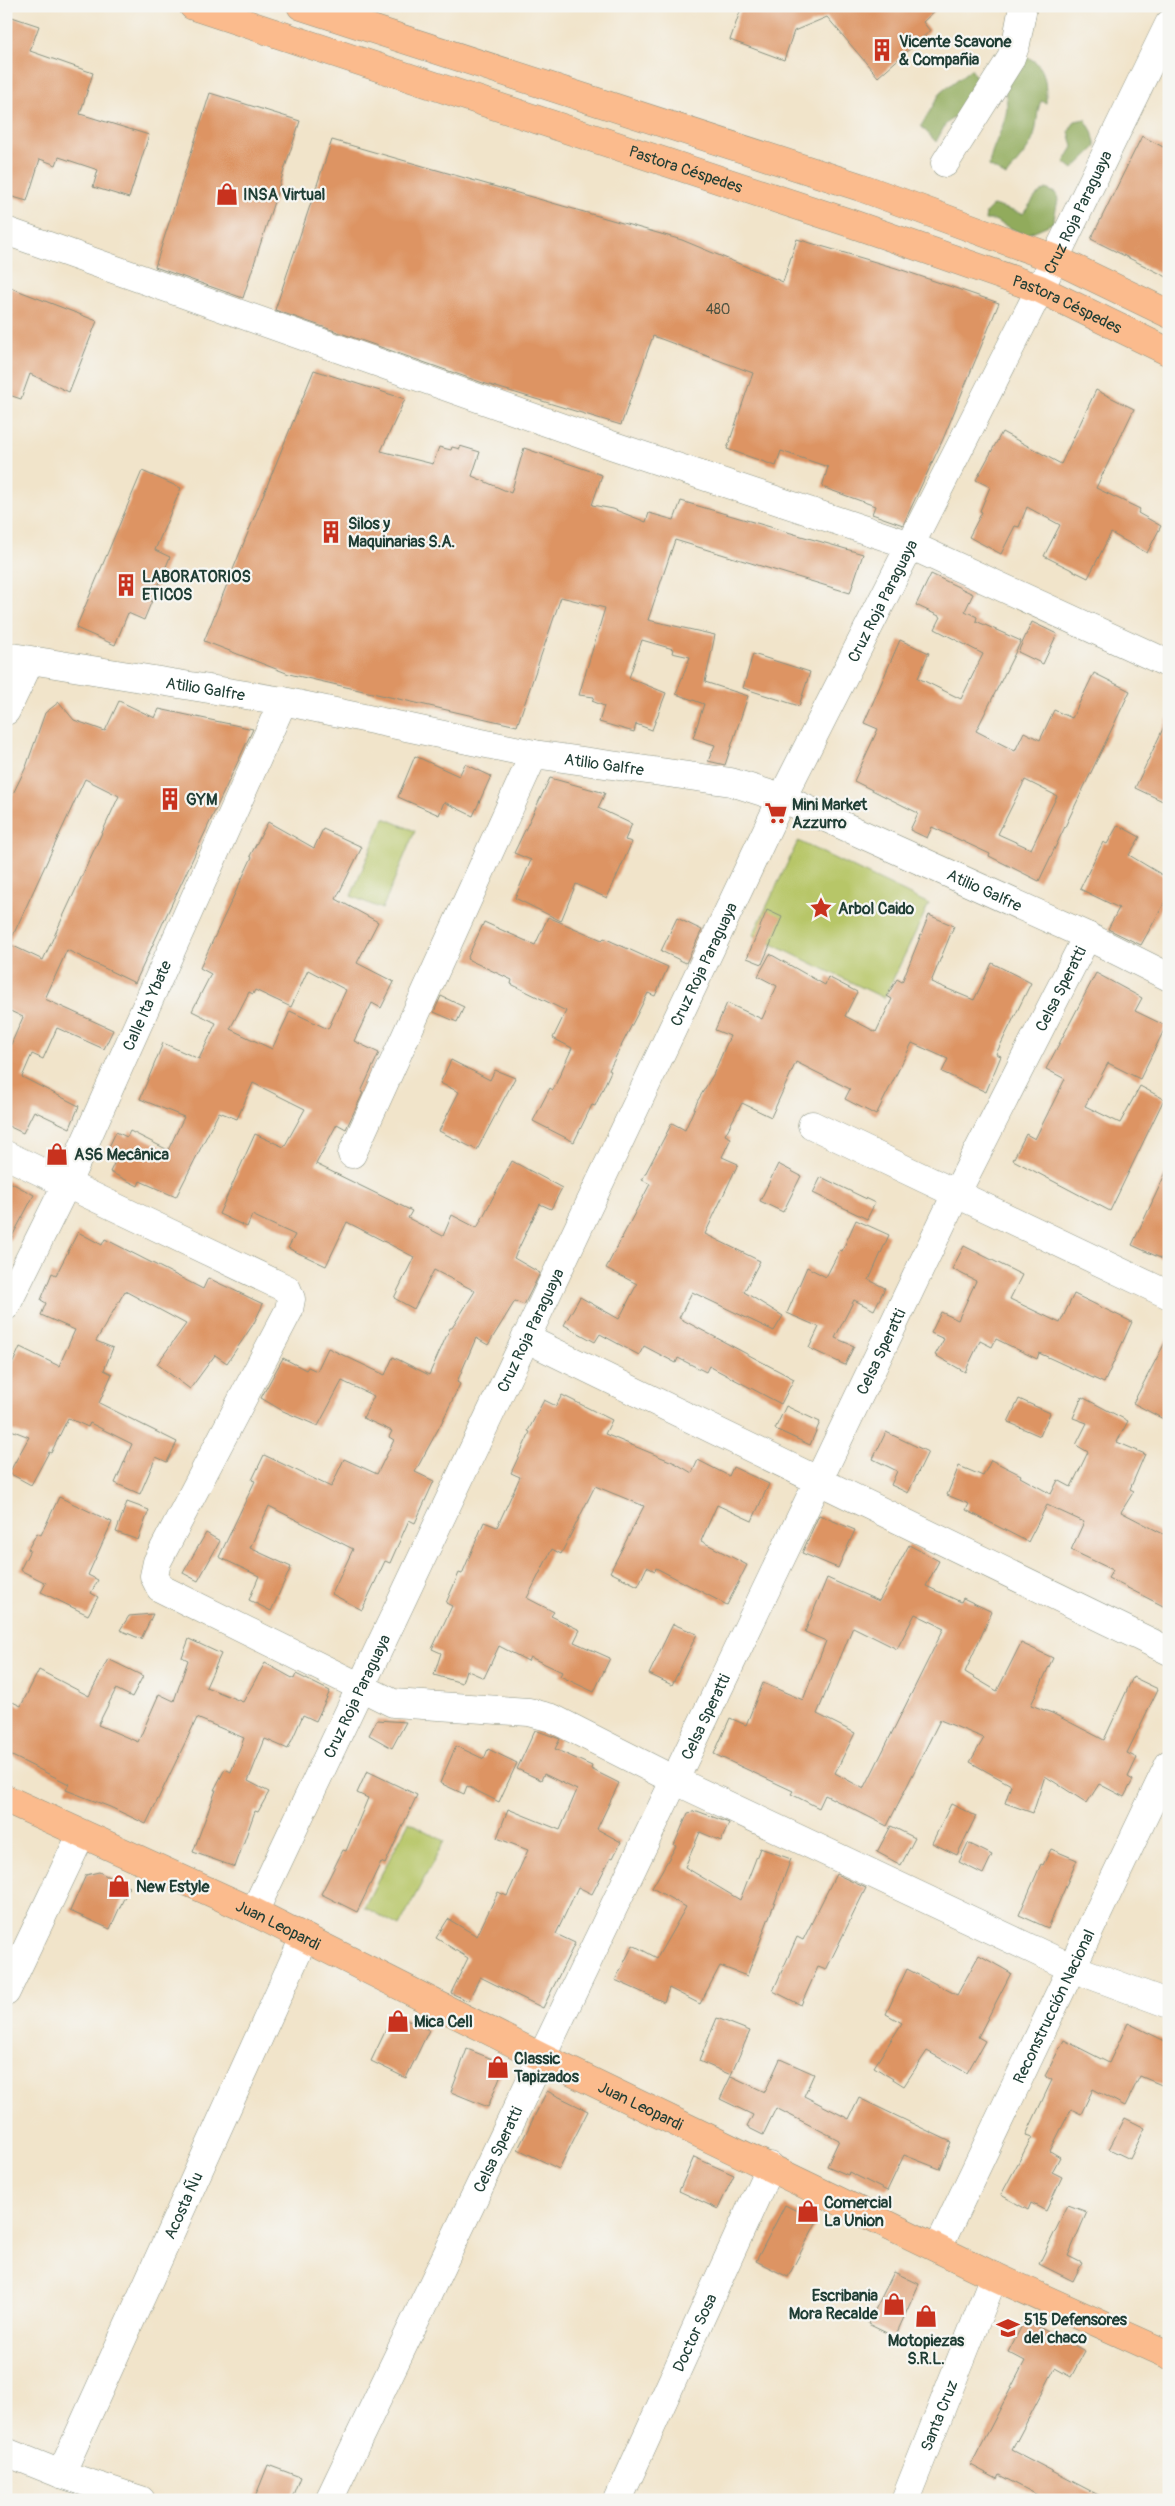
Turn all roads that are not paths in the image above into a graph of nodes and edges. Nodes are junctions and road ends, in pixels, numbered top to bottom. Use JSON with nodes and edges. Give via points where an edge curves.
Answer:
{"nodes":[{"id":1,"x":300,"y":6,"type":"edge"},
{"id":2,"x":201,"y":8,"type":"edge"},
{"id":3,"x":1022,"y":12,"type":"dead end"},
{"id":4,"x":1169,"y":24,"type":"edge"},
{"id":5,"x":945,"y":163,"type":"dead end"},
{"id":6,"x":6,"y":231,"type":"edge"},
{"id":7,"x":1053,"y":258,"type":"junction"},
{"id":8,"x":1040,"y":289,"type":"junction"},
{"id":9,"x":1169,"y":314,"type":"edge"},
{"id":10,"x":1169,"y":352,"type":"edge"},
{"id":11,"x":910,"y":544,"type":"junction"},
{"id":12,"x":18,"y":659,"type":"edge"},
{"id":13,"x":1169,"y":664,"type":"edge"},
{"id":14,"x":283,"y":701,"type":"junction"},
{"id":15,"x":6,"y":711,"type":"edge"},
{"id":16,"x":534,"y":754,"type":"junction"},
{"id":17,"x":782,"y":798,"type":"junction"},
{"id":18,"x":1087,"y":936,"type":"junction"},
{"id":19,"x":1169,"y":977,"type":"edge"},
{"id":20,"x":812,"y":1125,"type":"dead end"},
{"id":21,"x":352,"y":1154,"type":"dead end"},
{"id":22,"x":6,"y":1155,"type":"edge"},
{"id":23,"x":66,"y":1185,"type":"junction"},
{"id":24,"x":956,"y":1194,"type":"junction"},
{"id":25,"x":1169,"y":1295,"type":"edge"},
{"id":26,"x":6,"y":1306,"type":"edge"},
{"id":27,"x":525,"y":1338,"type":"junction"},
{"id":28,"x":818,"y":1480,"type":"junction"},
{"id":29,"x":1169,"y":1651,"type":"edge"},
{"id":30,"x":360,"y":1688,"type":"junction"},
{"id":31,"x":1169,"y":1764,"type":"edge"},
{"id":32,"x":674,"y":1780,"type":"junction"},
{"id":33,"x":6,"y":1799,"type":"edge"},
{"id":34,"x":82,"y":1835,"type":"junction"},
{"id":35,"x":254,"y":1912,"type":"junction"},
{"id":36,"x":304,"y":1938,"type":"junction"},
{"id":37,"x":1072,"y":1968,"type":"junction"},
{"id":38,"x":6,"y":1992,"type":"edge"},
{"id":39,"x":1169,"y":2004,"type":"edge"},
{"id":40,"x":541,"y":2058,"type":"junction"},
{"id":41,"x":770,"y":2166,"type":"junction"},
{"id":42,"x":938,"y":2248,"type":"junction"},
{"id":43,"x":994,"y":2276,"type":"junction"},
{"id":44,"x":1169,"y":2355,"type":"edge"},
{"id":45,"x":6,"y":2452,"type":"edge"},
{"id":46,"x":61,"y":2474,"type":"junction"},
{"id":47,"x":132,"y":2498,"type":"edge"},
{"id":48,"x":329,"y":2500,"type":"edge"},
{"id":49,"x":618,"y":2500,"type":"edge"},
{"id":50,"x":905,"y":2500,"type":"edge"}],
"edges":[{"from":1,"to":7,"type":"main road","via":[[850,183]]},
{"from":2,"to":8,"type":"main road","name":"Pastora Céspedes","via":[[837,218]]},
{"from":3,"to":5,"type":"street","via":[[1010,60]]},
{"from":4,"to":7,"type":"street","name":"Cruz Roja Paraguaya"},
{"from":6,"to":11,"type":"street","via":[[576,433]]},
{"from":7,"to":8,"type":"street","name":"Cruz Roja Paraguaya"},
{"from":7,"to":9,"type":"main road"},
{"from":8,"to":10,"type":"main road","name":"Pastora Céspedes"},
{"from":8,"to":11,"type":"street","name":"Cruz Roja Paraguaya"},
{"from":11,"to":13,"type":"street"},
{"from":11,"to":17,"type":"street","name":"Cruz Roja Paraguaya"},
{"from":12,"to":14,"type":"street","name":"Atilio Galfre"},
{"from":12,"to":15,"type":"street"},
{"from":14,"to":16,"type":"street","name":"Atilio Galfre"},
{"from":14,"to":23,"type":"street","name":"Calle Ita Ybate"},
{"from":16,"to":17,"type":"street","name":"Atilio Galfre","via":[[731,782]]},
{"from":16,"to":21,"type":"street"},
{"from":17,"to":18,"type":"street","name":"Atilio Galfre"},
{"from":17,"to":27,"type":"street","name":"Cruz Roja Paraguaya"},
{"from":18,"to":19,"type":"street","name":"Atilio Galfre"},
{"from":18,"to":24,"type":"street","name":"Celsa Speratti"},
{"from":20,"to":24,"type":"street"},
{"from":22,"to":23,"type":"street"},
{"from":23,"to":26,"type":"street","name":"Calle Ita Ybate"},
{"from":23,"to":30,"type":"street","via":[[287,1289],[291,1299],[289,1310],[157,1562],[154,1576],[160,1588]]},
{"from":24,"to":25,"type":"street"},
{"from":24,"to":28,"type":"street","name":"Celsa Speratti"},
{"from":27,"to":28,"type":"street"},
{"from":27,"to":30,"type":"street","name":"Cruz Roja Paraguaya"},
{"from":28,"to":29,"type":"street"},
{"from":28,"to":32,"type":"street","name":"Celsa Speratti"},
{"from":30,"to":32,"type":"street","via":[[393,1703],[529,1712],[552,1718]]},
{"from":30,"to":35,"type":"street","name":"Cruz Roja Paraguaya"},
{"from":31,"to":37,"type":"street","name":"Reconstrucción Nacional"},
{"from":32,"to":37,"type":"street"},
{"from":32,"to":40,"type":"street","name":"Celsa Speratti"},
{"from":33,"to":34,"type":"main road","name":"Juan Leopardi"},
{"from":34,"to":35,"type":"main road","name":"Juan Leopardi"},
{"from":34,"to":38,"type":"street"},
{"from":35,"to":36,"type":"main road","name":"Juan Leopardi"},
{"from":36,"to":40,"type":"main road","name":"Juan Leopardi"},
{"from":36,"to":46,"type":"street","name":"Acosta Ñu"},
{"from":37,"to":39,"type":"street"},
{"from":37,"to":42,"type":"street","name":"Reconstrucción Nacional"},
{"from":40,"to":41,"type":"main road","name":"Juan Leopardi"},
{"from":40,"to":48,"type":"street","name":"Celsa Speratti"},
{"from":41,"to":42,"type":"main road","name":"Juan Leopardi"},
{"from":41,"to":49,"type":"street","name":"Doctor Sosa"},
{"from":42,"to":43,"type":"main road","name":"Juan Leopardi"},
{"from":43,"to":44,"type":"main road","name":"Juan Leopardi"},
{"from":43,"to":50,"type":"street","name":"Santa Cruz"},
{"from":45,"to":46,"type":"street"},
{"from":46,"to":47,"type":"street"}]}
